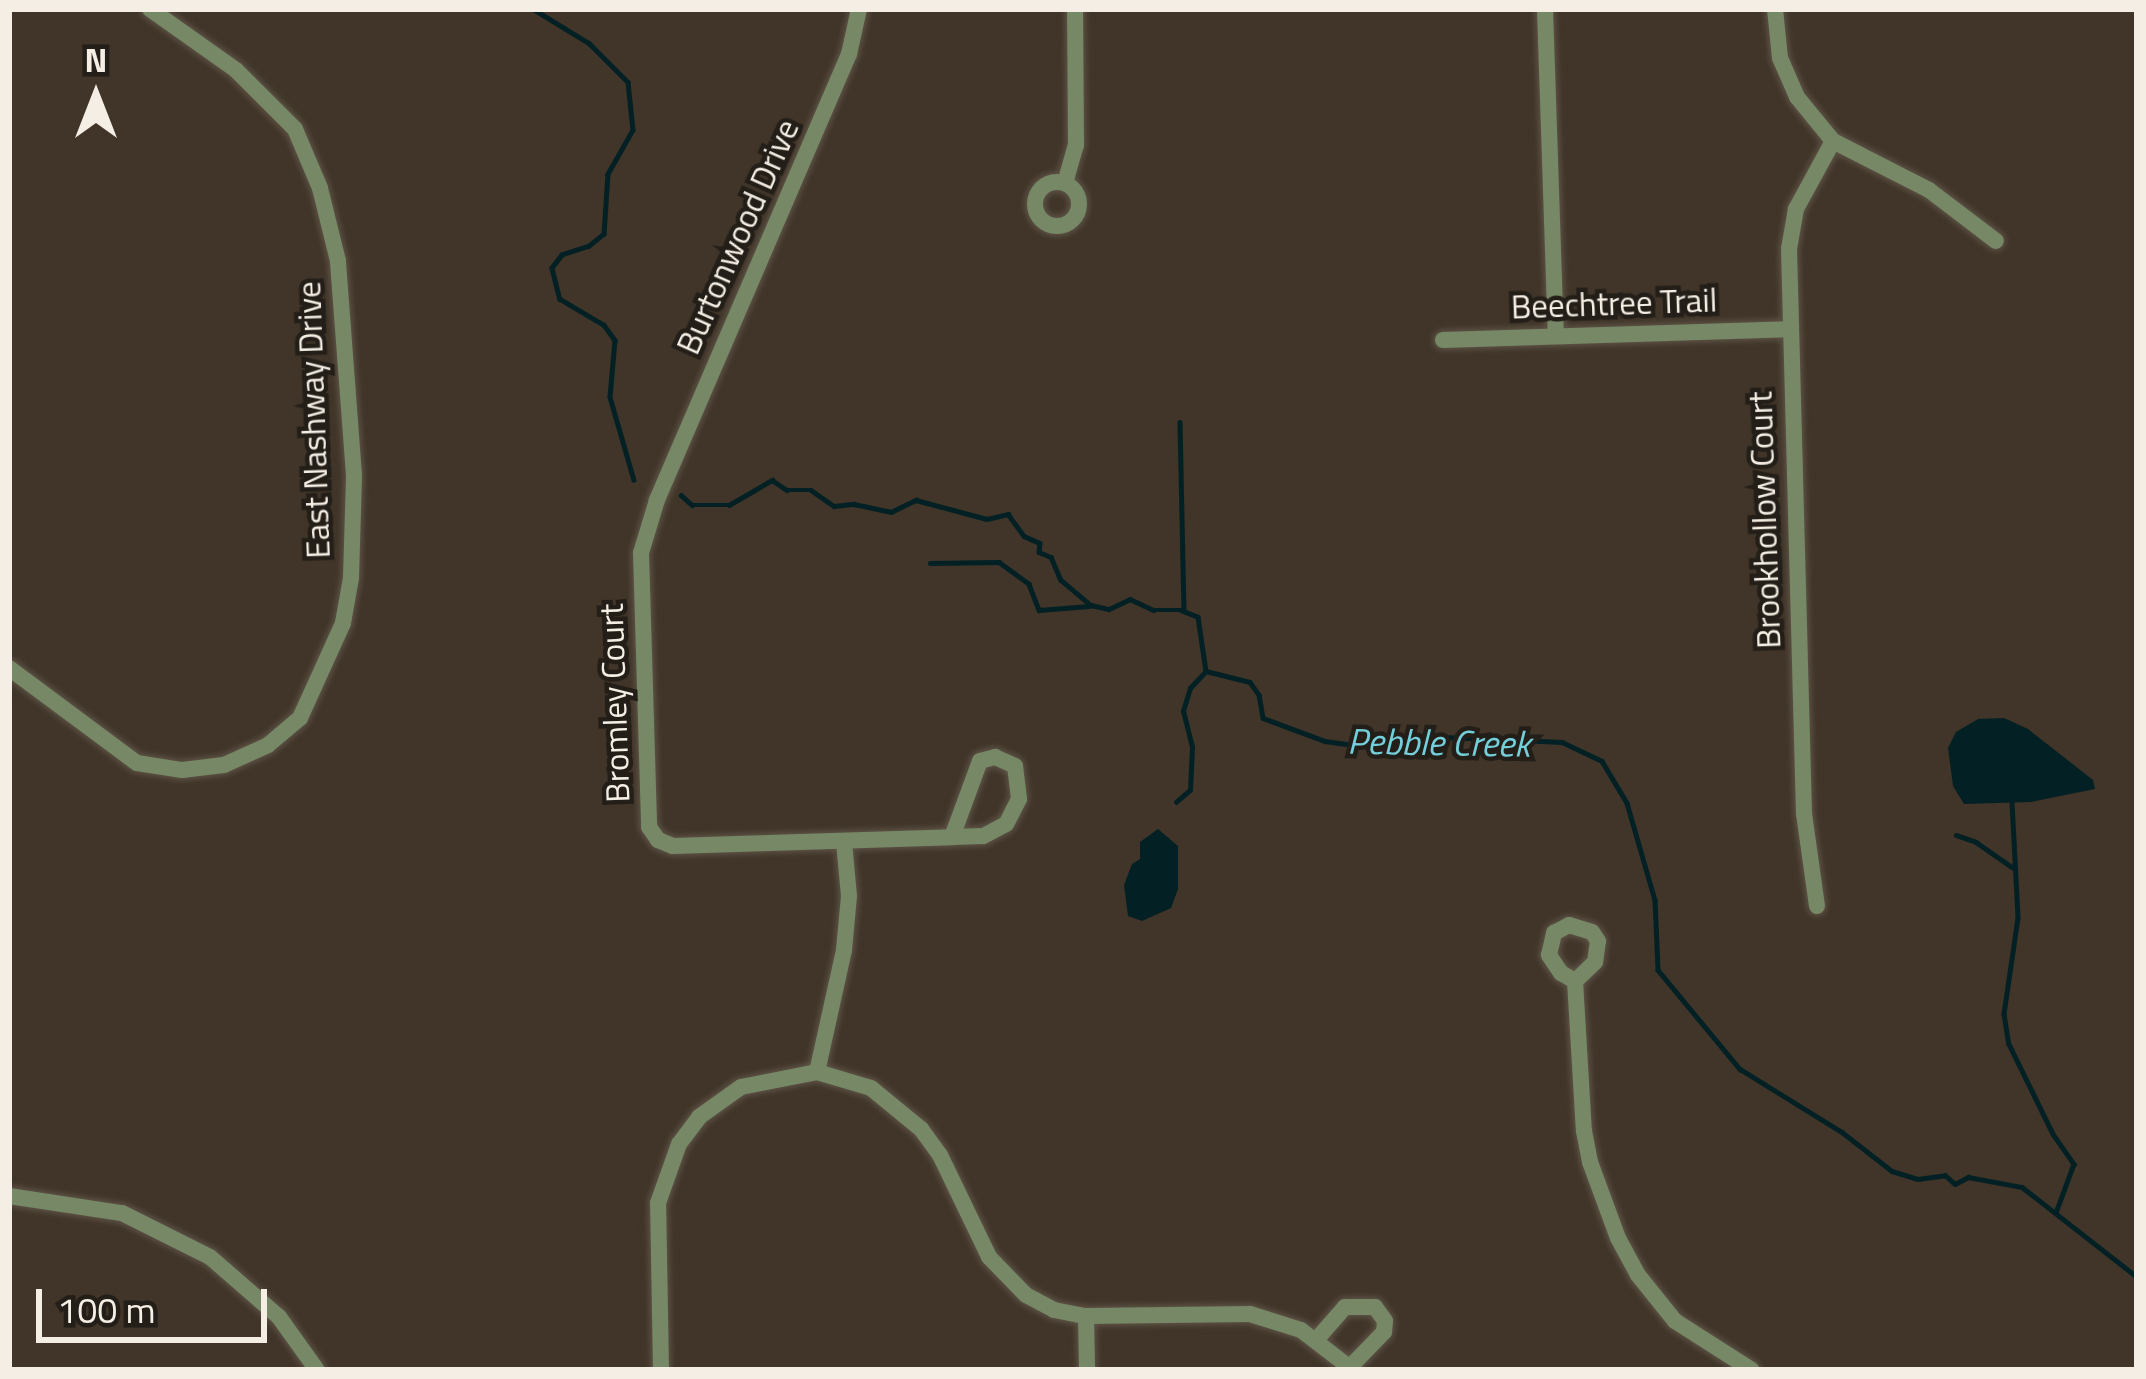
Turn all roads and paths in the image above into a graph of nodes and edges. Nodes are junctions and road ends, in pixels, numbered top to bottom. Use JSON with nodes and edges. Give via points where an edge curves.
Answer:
{"nodes":[{"id":1,"x":150,"y":9,"type":"edge"},
{"id":2,"x":859,"y":9,"type":"edge"},
{"id":3,"x":1075,"y":9,"type":"edge"},
{"id":4,"x":1544,"y":9,"type":"edge"},
{"id":5,"x":1775,"y":9,"type":"edge"},
{"id":6,"x":1833,"y":141,"type":"junction"},
{"id":7,"x":1065,"y":183,"type":"dead end"},
{"id":8,"x":1996,"y":242,"type":"dead end"},
{"id":9,"x":1788,"y":328,"type":"junction"},
{"id":10,"x":1556,"y":336,"type":"junction"},
{"id":11,"x":1443,"y":340,"type":"dead end"},
{"id":12,"x":663,"y":486,"type":"joint"},
{"id":13,"x":9,"y":668,"type":"edge"},
{"id":14,"x":952,"y":837,"type":"junction"},
{"id":15,"x":844,"y":842,"type":"junction"},
{"id":16,"x":1817,"y":906,"type":"dead end"},
{"id":17,"x":1575,"y":981,"type":"dead end"},
{"id":18,"x":817,"y":1072,"type":"junction"},
{"id":19,"x":9,"y":1196,"type":"edge"},
{"id":20,"x":1086,"y":1316,"type":"junction"},
{"id":21,"x":1316,"y":1340,"type":"junction"},
{"id":22,"x":1352,"y":1368,"type":"edge"},
{"id":23,"x":317,"y":1370,"type":"edge"},
{"id":24,"x":661,"y":1370,"type":"edge"},
{"id":25,"x":1087,"y":1370,"type":"edge"},
{"id":26,"x":1753,"y":1370,"type":"edge"}],
"edges":[{"from":1,"to":13,"type":"street","name":"East Nashway Drive","via":[[236,70],[296,129],[320,188],[338,260],[353,476],[343,622],[300,718],[268,746],[224,765],[137,763]]},
{"from":2,"to":12,"type":"street","name":"Burtonwood Drive","via":[[849,54]]},
{"from":3,"to":7,"type":"street","via":[[1076,145]]},
{"from":4,"to":10,"type":"street"},
{"from":5,"to":6,"type":"street","via":[[1780,58],[1797,98]]},
{"from":6,"to":8,"type":"street","via":[[1929,190]]},
{"from":6,"to":9,"type":"street","name":"Brookhollow Court","via":[[1791,229]]},
{"from":9,"to":10,"type":"street","name":"Beechtree Trail"},
{"from":9,"to":16,"type":"street","name":"Brookhollow Court","via":[[1804,814]]},
{"from":10,"to":11,"type":"street","name":"Beechtree Trail"},
{"from":12,"to":15,"type":"street","name":"Bromley Court","via":[[641,553],[652,834],[673,846]]},
{"from":14,"to":14,"type":"street","name":"Bromley Court","via":[[980,761],[995,757],[1015,766],[1019,799],[1006,824],[983,836]]},
{"from":14,"to":15,"type":"street","name":"Bromley Court"},
{"from":15,"to":18,"type":"street","via":[[844,950]]},
{"from":17,"to":26,"type":"street","via":[[1584,1131],[1618,1238],[1675,1322]]},
{"from":18,"to":20,"type":"street","via":[[871,1088],[897,1107],[940,1155],[988,1257],[1026,1294]]},
{"from":18,"to":24,"type":"street","via":[[741,1087],[699,1117],[679,1144],[658,1203]]},
{"from":19,"to":23,"type":"street","via":[[122,1213],[210,1257],[279,1317]]},
{"from":20,"to":21,"type":"street","via":[[1250,1314]]},
{"from":20,"to":25,"type":"street"},
{"from":21,"to":22,"type":"street"},
{"from":21,"to":22,"type":"street","via":[[1345,1307],[1376,1306],[1384,1332]]}]}
